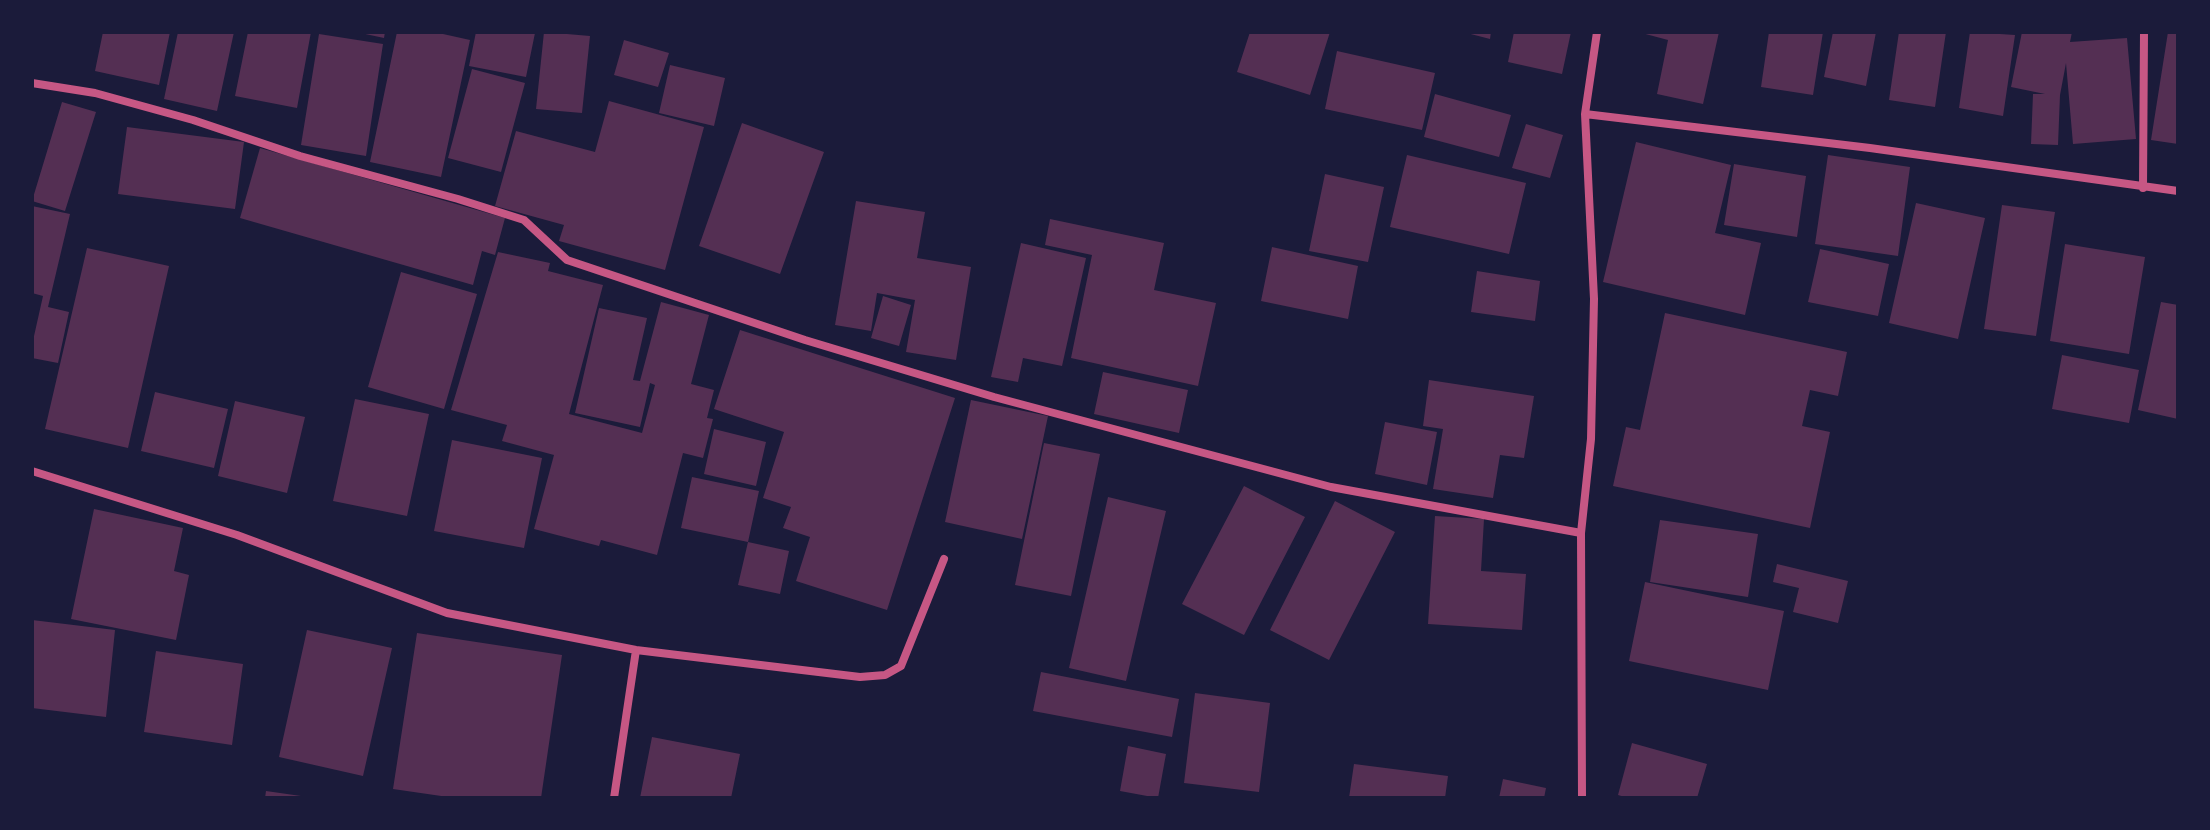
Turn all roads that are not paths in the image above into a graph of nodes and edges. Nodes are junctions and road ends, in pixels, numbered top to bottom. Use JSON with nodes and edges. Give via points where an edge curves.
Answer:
{"nodes":[{"id":1,"x":1597,"y":32,"type":"edge"},
{"id":2,"x":2144,"y":32,"type":"edge"},
{"id":3,"x":32,"y":83,"type":"edge"},
{"id":4,"x":1585,"y":114,"type":"junction"},
{"id":5,"x":2143,"y":188,"type":"junction"},
{"id":6,"x":2178,"y":191,"type":"edge"},
{"id":7,"x":32,"y":471,"type":"edge"},
{"id":8,"x":1581,"y":533,"type":"junction"},
{"id":9,"x":944,"y":559,"type":"dead end"},
{"id":10,"x":636,"y":650,"type":"junction"},
{"id":11,"x":614,"y":798,"type":"edge"},
{"id":12,"x":1582,"y":798,"type":"edge"}],
"edges":[{"from":1,"to":4,"type":"street"},
{"from":2,"to":5,"type":"street"},
{"from":3,"to":8,"type":"street","via":[[95,93],[193,120],[524,220],[567,260],[994,397],[1331,487]]},
{"from":4,"to":5,"type":"street"},
{"from":4,"to":8,"type":"street","via":[[1594,299],[1591,439]]},
{"from":5,"to":6,"type":"street"},
{"from":7,"to":10,"type":"street","via":[[237,535],[447,613]]},
{"from":8,"to":12,"type":"street"},
{"from":9,"to":10,"type":"street","via":[[901,666],[885,675],[860,677]]},
{"from":10,"to":11,"type":"street"}]}
